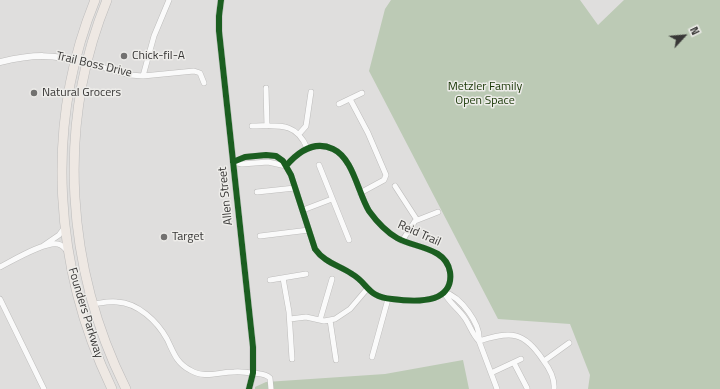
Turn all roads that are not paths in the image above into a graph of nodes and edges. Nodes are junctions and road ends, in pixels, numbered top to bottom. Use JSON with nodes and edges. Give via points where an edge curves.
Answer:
{"nodes":[{"id":1,"x":95,"y":0,"type":"edge"},
{"id":2,"x":107,"y":0,"type":"edge"},
{"id":3,"x":169,"y":0,"type":"edge"},
{"id":4,"x":221,"y":0,"type":"edge"},
{"id":5,"x":76,"y":60,"type":"junction"},
{"id":6,"x":0,"y":62,"type":"edge"},
{"id":7,"x":86,"y":63,"type":"junction"},
{"id":8,"x":143,"y":76,"type":"junction"},
{"id":9,"x":204,"y":83,"type":"dead end"},
{"id":10,"x":266,"y":88,"type":"dead end"},
{"id":11,"x":311,"y":92,"type":"dead end"},
{"id":12,"x":362,"y":93,"type":"dead end"},
{"id":13,"x":350,"y":99,"type":"junction"},
{"id":14,"x":340,"y":104,"type":"dead end"},
{"id":15,"x":252,"y":126,"type":"dead end"},
{"id":16,"x":267,"y":126,"type":"junction"},
{"id":17,"x":299,"y":134,"type":"junction"},
{"id":18,"x":307,"y":148,"type":"junction"},
{"id":19,"x":233,"y":162,"type":"junction"},
{"id":20,"x":319,"y":164,"type":"dead end"},
{"id":21,"x":286,"y":166,"type":"junction"},
{"id":22,"x":395,"y":186,"type":"dead end"},
{"id":23,"x":295,"y":188,"type":"junction"},
{"id":24,"x":257,"y":192,"type":"dead end"},
{"id":25,"x":360,"y":193,"type":"junction"},
{"id":26,"x":332,"y":199,"type":"junction"},
{"id":27,"x":303,"y":210,"type":"junction"},
{"id":28,"x":438,"y":212,"type":"dead end"},
{"id":29,"x":417,"y":220,"type":"junction"},
{"id":30,"x":65,"y":227,"type":"junction"},
{"id":31,"x":309,"y":230,"type":"junction"},
{"id":32,"x":260,"y":236,"type":"dead end"},
{"id":33,"x":349,"y":240,"type":"dead end"},
{"id":34,"x":402,"y":241,"type":"junction"},
{"id":35,"x":41,"y":247,"type":"junction"},
{"id":36,"x":68,"y":252,"type":"junction"},
{"id":37,"x":0,"y":266,"type":"edge"},
{"id":38,"x":306,"y":274,"type":"dead end"},
{"id":39,"x":284,"y":278,"type":"junction"},
{"id":40,"x":73,"y":280,"type":"junction"},
{"id":41,"x":270,"y":280,"type":"dead end"},
{"id":42,"x":332,"y":280,"type":"dead end"},
{"id":43,"x":367,"y":289,"type":"junction"},
{"id":44,"x":444,"y":292,"type":"junction"},
{"id":45,"x":0,"y":299,"type":"edge"},
{"id":46,"x":388,"y":299,"type":"junction"},
{"id":47,"x":92,"y":304,"type":"junction"},
{"id":48,"x":290,"y":319,"type":"junction"},
{"id":49,"x":320,"y":320,"type":"junction"},
{"id":50,"x":330,"y":320,"type":"junction"},
{"id":51,"x":479,"y":341,"type":"junction"},
{"id":52,"x":570,"y":342,"type":"dead end"},
{"id":53,"x":372,"y":357,"type":"dead end"},
{"id":54,"x":292,"y":359,"type":"dead end"},
{"id":55,"x":521,"y":359,"type":"dead end"},
{"id":56,"x":336,"y":360,"type":"dead end"},
{"id":57,"x":544,"y":361,"type":"junction"},
{"id":58,"x":514,"y":363,"type":"junction"},
{"id":59,"x":491,"y":373,"type":"junction"},
{"id":60,"x":253,"y":374,"type":"junction"},
{"id":61,"x":527,"y":388,"type":"edge"},
{"id":62,"x":44,"y":389,"type":"edge"},
{"id":63,"x":112,"y":389,"type":"edge"},
{"id":64,"x":126,"y":389,"type":"edge"},
{"id":65,"x":249,"y":389,"type":"edge"},
{"id":66,"x":272,"y":389,"type":"edge"},
{"id":67,"x":497,"y":389,"type":"edge"},
{"id":68,"x":554,"y":389,"type":"edge"}],
"edges":[{"from":1,"to":5,"type":"highway","name":"Founders Parkway"},
{"from":2,"to":7,"type":"highway","name":"Founders Parkway"},
{"from":3,"to":8,"type":"street","via":[[154,36]]},
{"from":4,"to":19,"type":"street","name":"Allen Street","via":[[218,31]]},
{"from":5,"to":6,"type":"street","name":"Trail Boss Drive","via":[[37,55]]},
{"from":5,"to":7,"type":"street","name":"Trail Boss Drive"},
{"from":5,"to":30,"type":"highway","name":"Founders Parkway","via":[[67,104],[63,147]]},
{"from":7,"to":8,"type":"street","name":"Trail Boss Drive","via":[[117,73]]},
{"from":7,"to":47,"type":"highway","name":"Founders Parkway","via":[[76,123],[74,178],[81,260]]},
{"from":8,"to":9,"type":"street","name":"Trail Boss Drive","via":[[194,71],[200,73]]},
{"from":10,"to":16,"type":"street"},
{"from":11,"to":17,"type":"street","via":[[306,126]]},
{"from":12,"to":13,"type":"street"},
{"from":13,"to":14,"type":"street"},
{"from":13,"to":25,"type":"street","via":[[386,175],[384,180]]},
{"from":15,"to":16,"type":"street"},
{"from":16,"to":17,"type":"street","via":[[288,127]]},
{"from":17,"to":18,"type":"street"},
{"from":18,"to":21,"type":"street"},
{"from":18,"to":25,"type":"street","name":"Reid Trail","via":[[324,146],[340,154],[348,164]]},
{"from":19,"to":21,"type":"street","via":[[271,162]]},
{"from":19,"to":60,"type":"street","name":"Allen Street","via":[[253,347]]},
{"from":20,"to":26,"type":"street"},
{"from":21,"to":23,"type":"street"},
{"from":22,"to":29,"type":"street"},
{"from":23,"to":24,"type":"street"},
{"from":23,"to":27,"type":"street"},
{"from":25,"to":34,"type":"street","name":"Reid Trail","via":[[380,225]]},
{"from":26,"to":27,"type":"street"},
{"from":26,"to":33,"type":"street"},
{"from":27,"to":31,"type":"street"},
{"from":28,"to":29,"type":"street"},
{"from":29,"to":34,"type":"street"},
{"from":30,"to":35,"type":"street","via":[[59,235]]},
{"from":30,"to":36,"type":"highway","name":"Founders Parkway"},
{"from":31,"to":32,"type":"street"},
{"from":31,"to":43,"type":"street","via":[[313,246],[320,256],[355,276]]},
{"from":34,"to":44,"type":"street","name":"Reid Trail","via":[[432,251],[444,260],[450,277]]},
{"from":35,"to":36,"type":"street","via":[[59,244]]},
{"from":35,"to":37,"type":"street"},
{"from":36,"to":40,"type":"highway","name":"Founders Parkway"},
{"from":38,"to":39,"type":"street"},
{"from":39,"to":41,"type":"street"},
{"from":39,"to":48,"type":"street"},
{"from":40,"to":47,"type":"highway"},
{"from":40,"to":63,"type":"highway","name":"Founders Parkway","via":[[87,328]]},
{"from":42,"to":49,"type":"street"},
{"from":43,"to":46,"type":"street","via":[[377,296]]},
{"from":43,"to":50,"type":"street","via":[[347,312]]},
{"from":44,"to":46,"type":"street","via":[[430,300]]},
{"from":44,"to":51,"type":"street"},
{"from":45,"to":62,"type":"street"},
{"from":46,"to":53,"type":"street"},
{"from":47,"to":60,"type":"street","via":[[117,302],[128,303],[137,308],[160,328],[178,361],[195,373]]},
{"from":47,"to":64,"type":"highway","name":"Founders Parkway","via":[[107,347]]},
{"from":48,"to":49,"type":"street","via":[[306,317]]},
{"from":48,"to":54,"type":"street"},
{"from":49,"to":50,"type":"street"},
{"from":50,"to":56,"type":"street"},
{"from":51,"to":57,"type":"street","via":[[505,334],[518,336],[533,346]]},
{"from":51,"to":59,"type":"street"},
{"from":52,"to":57,"type":"street"},
{"from":55,"to":58,"type":"street"},
{"from":57,"to":68,"type":"street","via":[[552,376]]},
{"from":58,"to":59,"type":"street"},
{"from":58,"to":61,"type":"street"},
{"from":59,"to":67,"type":"street"},
{"from":60,"to":65,"type":"street","name":"Allen Street"},
{"from":60,"to":66,"type":"street","via":[[269,377]]}]}
